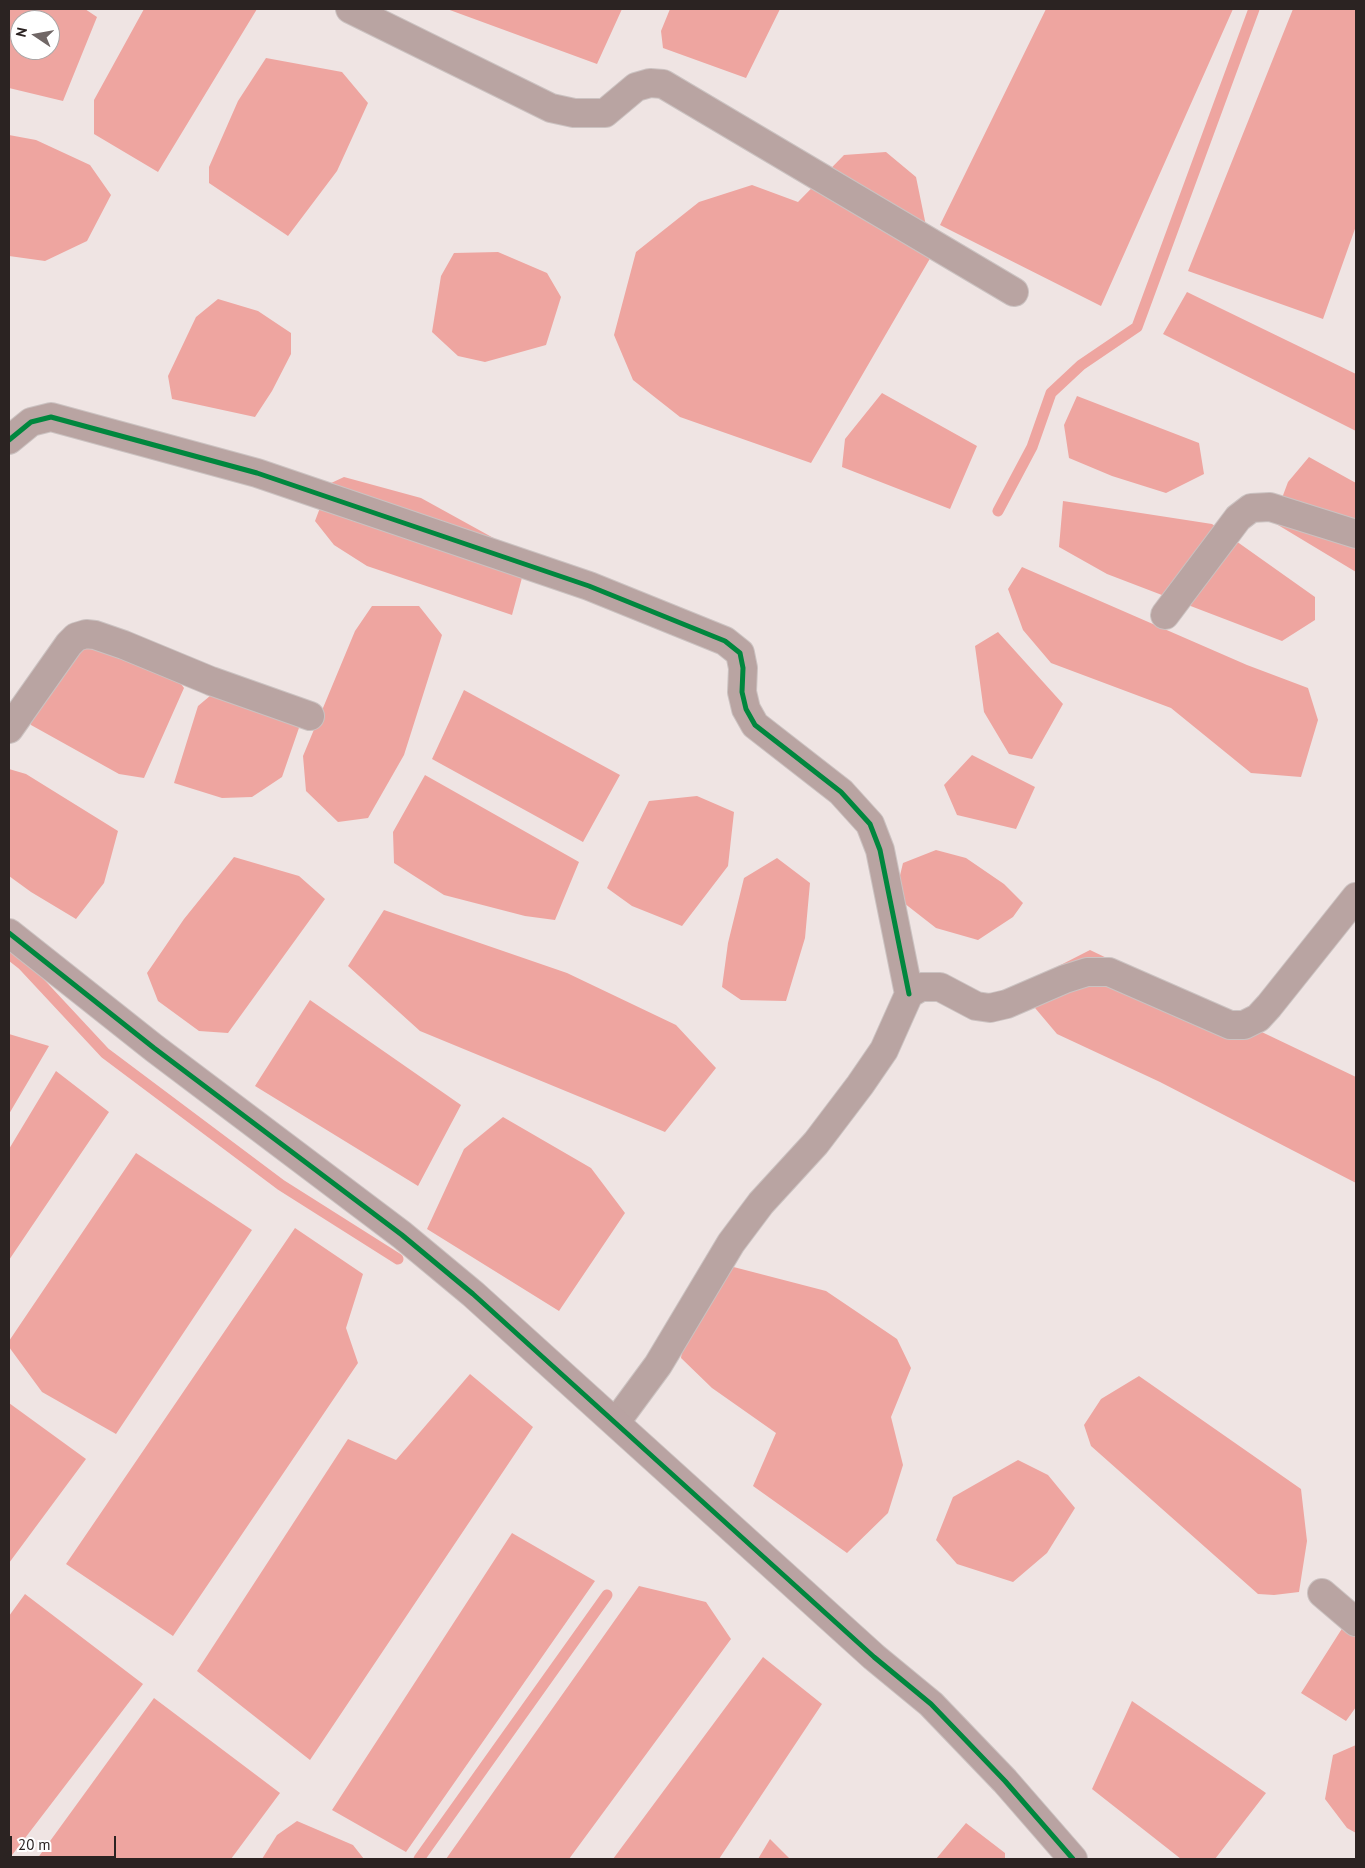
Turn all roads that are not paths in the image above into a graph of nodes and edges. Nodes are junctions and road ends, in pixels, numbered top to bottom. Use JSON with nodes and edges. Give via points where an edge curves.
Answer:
{"nodes":[{"id":1,"x":350,"y":9,"type":"edge"},
{"id":2,"x":1014,"y":292,"type":"dead end"},
{"id":3,"x":9,"y":440,"type":"edge"},
{"id":4,"x":1356,"y":534,"type":"edge"},
{"id":5,"x":1165,"y":615,"type":"dead end"},
{"id":6,"x":310,"y":716,"type":"dead end"},
{"id":7,"x":9,"y":729,"type":"edge"},
{"id":8,"x":1356,"y":897,"type":"edge"},
{"id":9,"x":9,"y":934,"type":"edge"},
{"id":10,"x":908,"y":994,"type":"junction"},
{"id":11,"x":616,"y":1422,"type":"junction"},
{"id":12,"x":1322,"y":1593,"type":"dead end"},
{"id":13,"x":1356,"y":1622,"type":"edge"},
{"id":14,"x":1073,"y":1859,"type":"edge"}],
"edges":[{"from":1,"to":2,"type":"street","via":[[551,108],[574,113],[605,113],[636,86],[663,84]]},
{"from":3,"to":10,"type":"street","via":[[31,422],[51,417],[256,473],[589,586],[725,641],[740,653],[742,692],[746,709],[755,725],[842,792],[870,824],[880,850]]},
{"from":4,"to":5,"type":"street","via":[[1270,507],[1251,508],[1238,518]]},
{"from":6,"to":7,"type":"street","via":[[211,681],[124,645],[86,634],[69,644]]},
{"from":8,"to":10,"type":"street","via":[[1269,1006],[1258,1018],[1244,1025],[1230,1025],[1109,972],[1088,972],[1066,978],[1007,1004],[990,1008],[976,1006],[940,987],[921,987]]},
{"from":9,"to":11,"type":"street","via":[[402,1235]]},
{"from":10,"to":11,"type":"street","via":[[884,1050],[860,1086],[816,1144],[761,1203],[731,1243],[658,1365]]},
{"from":11,"to":14,"type":"street","via":[[874,1657],[931,1704],[1005,1781]]},
{"from":12,"to":13,"type":"street"}]}
